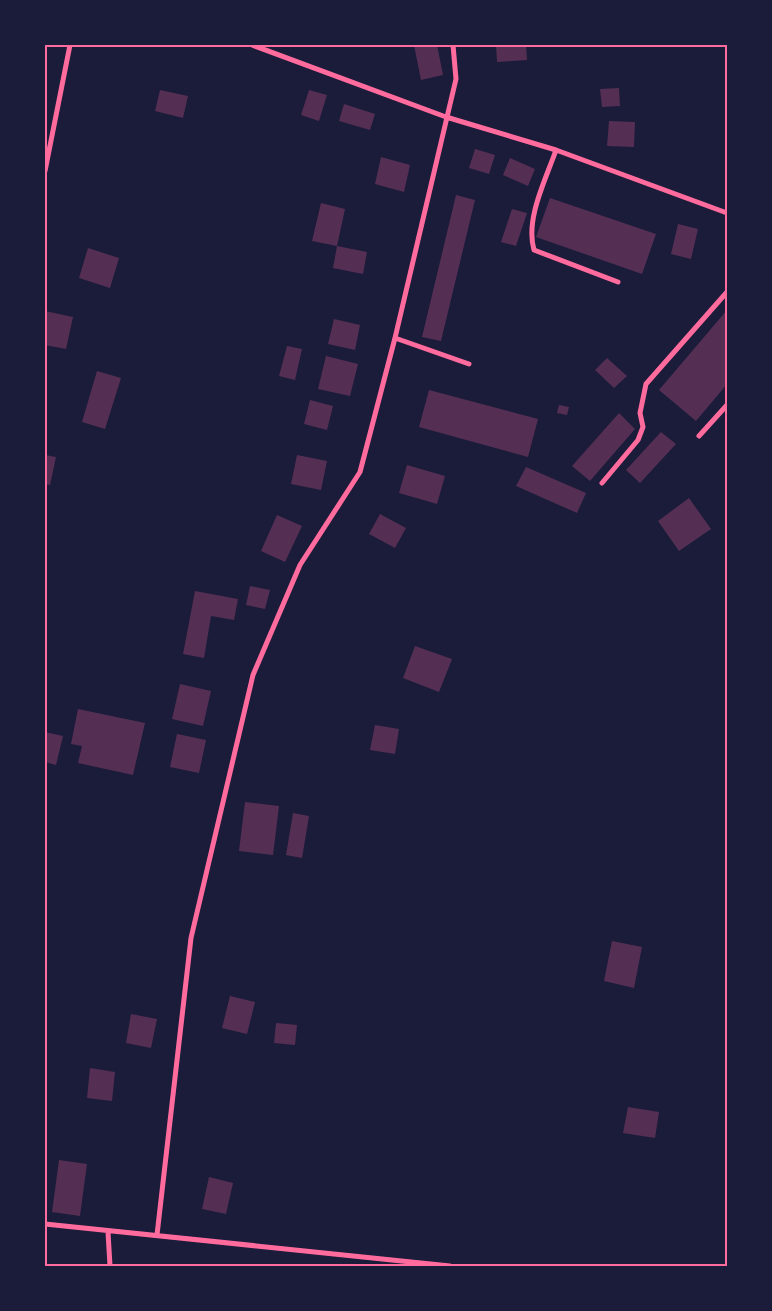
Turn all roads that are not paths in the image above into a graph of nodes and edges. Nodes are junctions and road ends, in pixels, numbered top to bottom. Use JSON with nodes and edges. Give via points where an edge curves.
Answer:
{"nodes":[{"id":1,"x":70,"y":45,"type":"edge"},
{"id":2,"x":252,"y":45,"type":"edge"},
{"id":3,"x":453,"y":45,"type":"edge"},
{"id":4,"x":446,"y":117,"type":"junction"},
{"id":5,"x":556,"y":150,"type":"junction"},
{"id":6,"x":45,"y":171,"type":"edge"},
{"id":7,"x":727,"y":212,"type":"edge"},
{"id":8,"x":618,"y":282,"type":"dead end"},
{"id":9,"x":727,"y":292,"type":"edge"},
{"id":10,"x":395,"y":338,"type":"junction"},
{"id":11,"x":469,"y":364,"type":"dead end"},
{"id":12,"x":727,"y":406,"type":"edge"},
{"id":13,"x":699,"y":436,"type":"dead end"},
{"id":14,"x":602,"y":482,"type":"dead end"},
{"id":15,"x":45,"y":1224,"type":"edge"},
{"id":16,"x":108,"y":1232,"type":"junction"},
{"id":17,"x":157,"y":1235,"type":"junction"},
{"id":18,"x":416,"y":1264,"type":"edge"},
{"id":19,"x":110,"y":1266,"type":"edge"},
{"id":20,"x":450,"y":1266,"type":"edge"}],
"edges":[{"from":1,"to":6,"type":"street"},
{"from":2,"to":4,"type":"street"},
{"from":3,"to":4,"type":"street","via":[[456,79]]},
{"from":4,"to":5,"type":"street"},
{"from":4,"to":10,"type":"street"},
{"from":5,"to":7,"type":"street"},
{"from":5,"to":8,"type":"street","via":[[535,214],[530,238],[534,250]]},
{"from":9,"to":14,"type":"street","via":[[646,384],[640,413],[643,426],[638,440]]},
{"from":10,"to":11,"type":"street"},
{"from":10,"to":17,"type":"street","via":[[360,472],[300,565],[253,675],[191,938]]},
{"from":12,"to":13,"type":"street"},
{"from":15,"to":16,"type":"street"},
{"from":16,"to":17,"type":"street"},
{"from":16,"to":19,"type":"street"},
{"from":17,"to":18,"type":"street"},
{"from":18,"to":20,"type":"street"}]}
